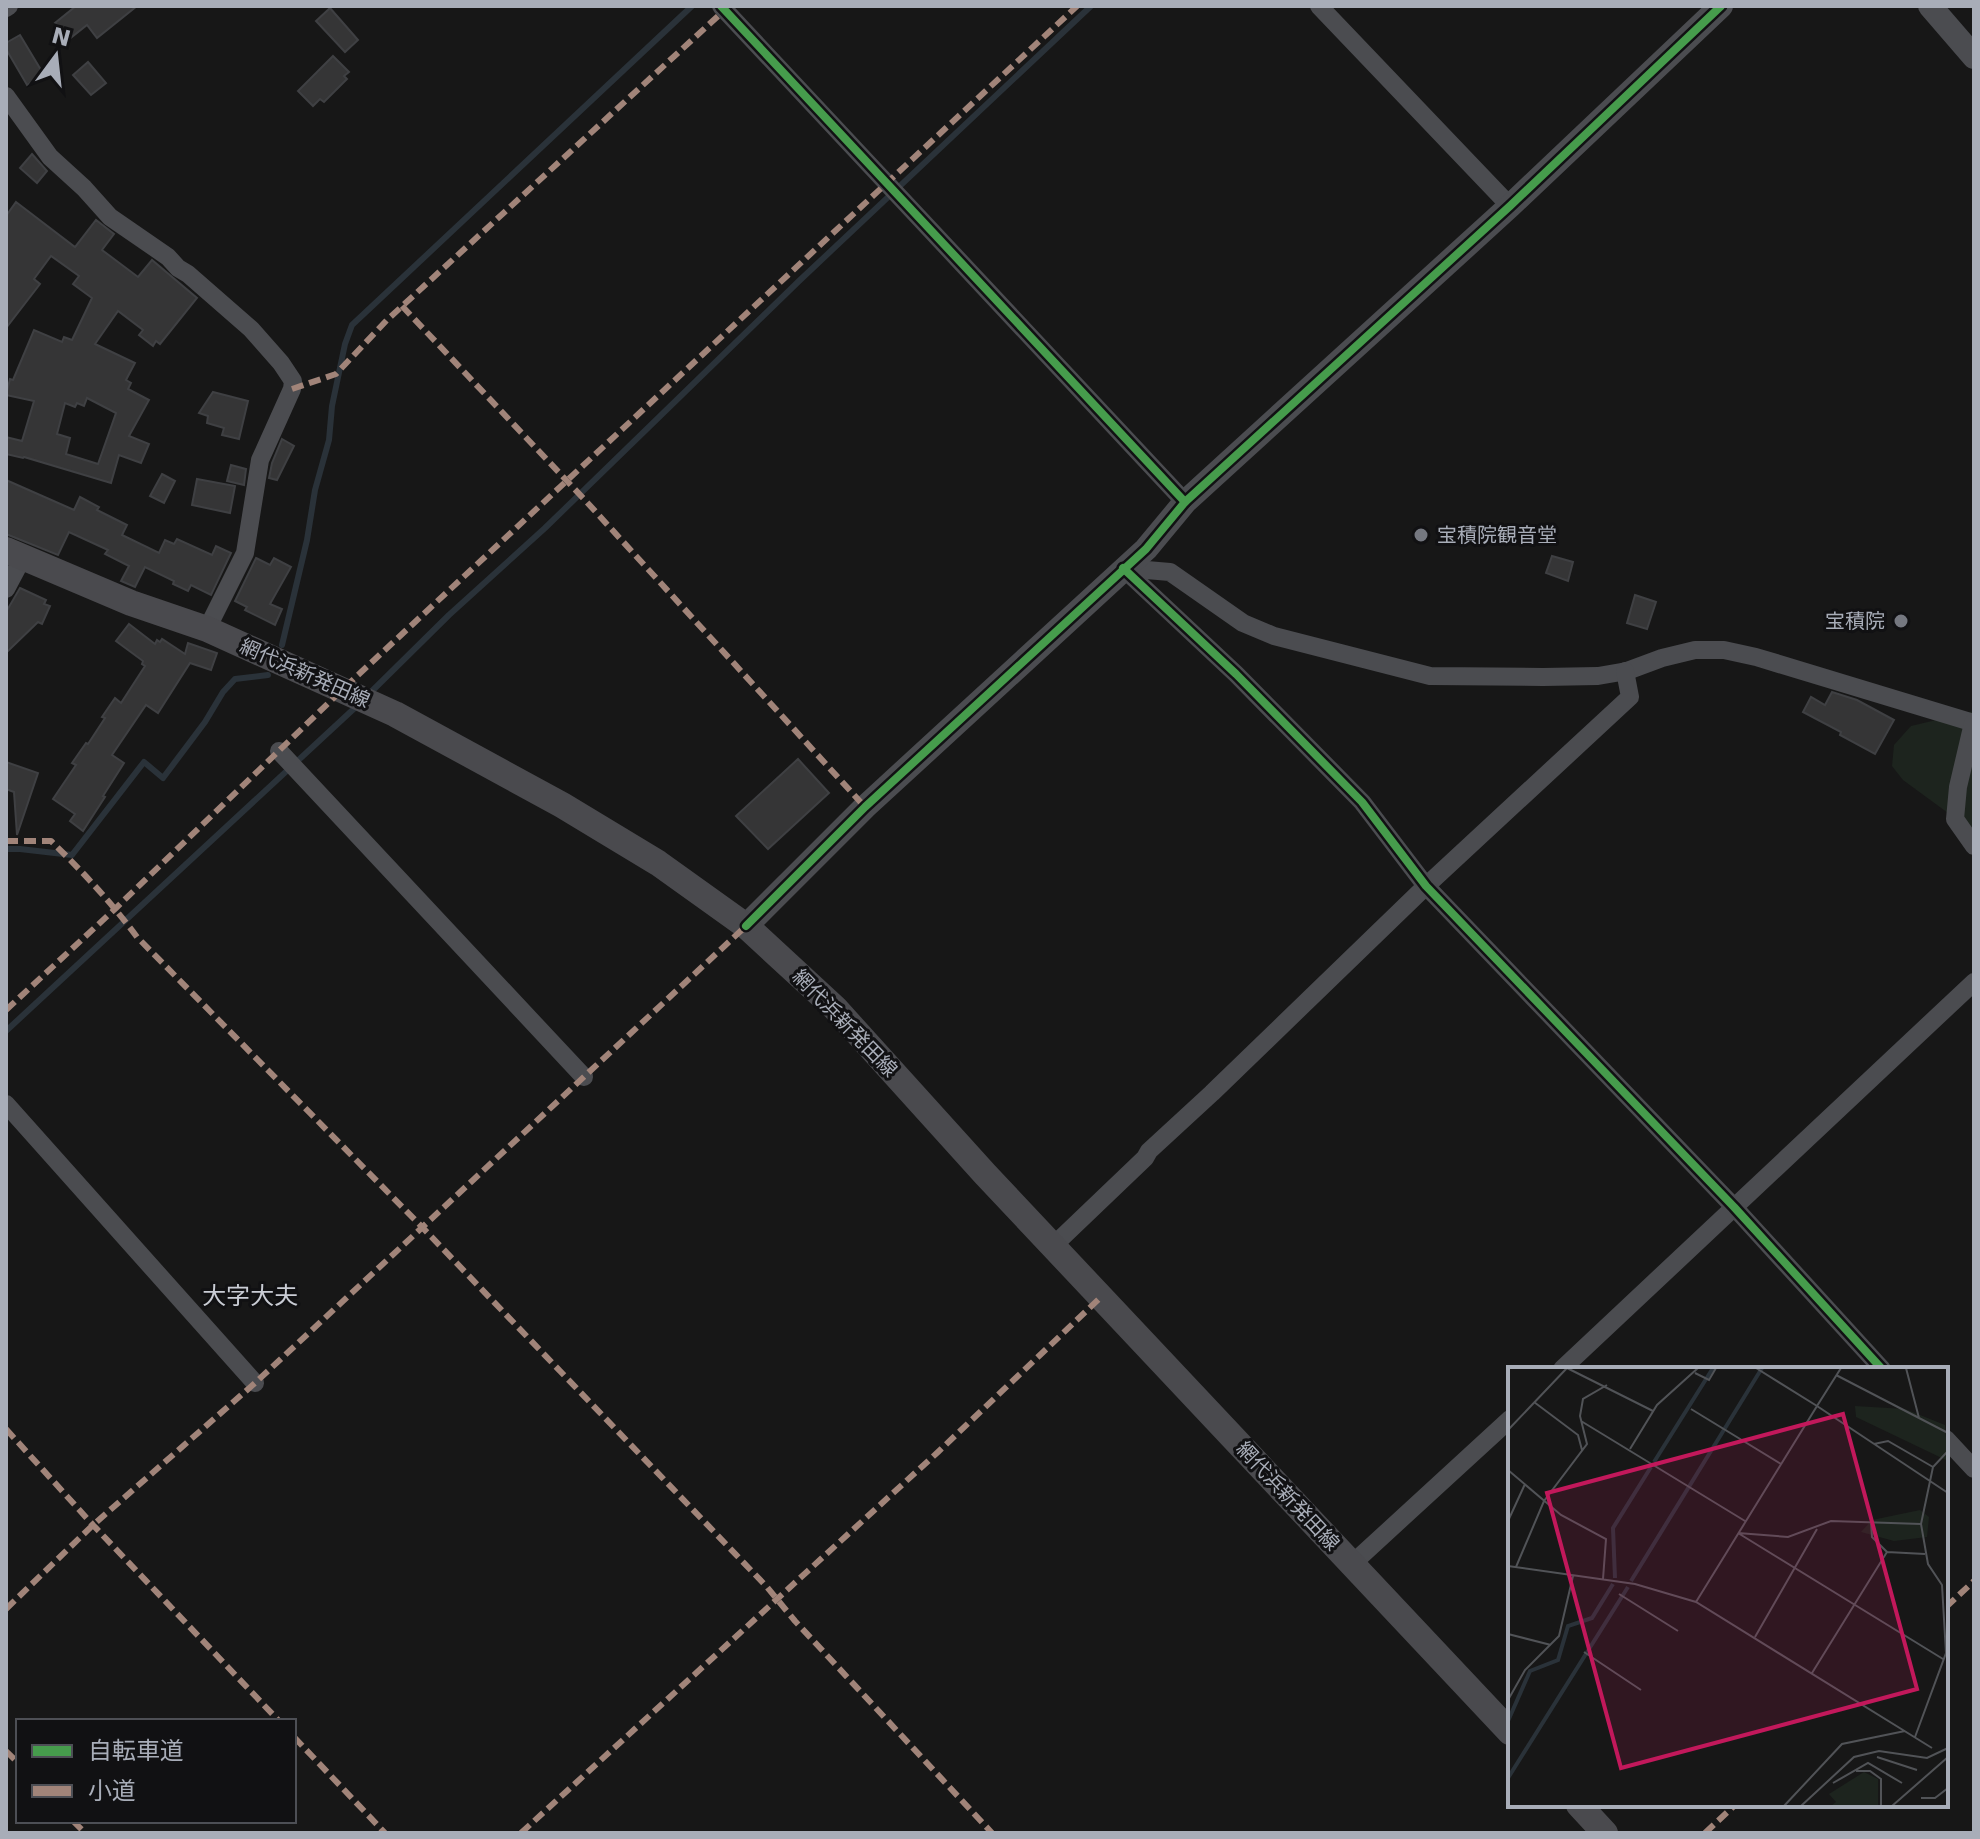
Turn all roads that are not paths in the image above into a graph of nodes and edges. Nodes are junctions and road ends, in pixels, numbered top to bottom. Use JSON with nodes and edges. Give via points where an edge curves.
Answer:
{"nodes":[{"id":1,"x":721,"y":6,"type":"edge"},
{"id":2,"x":1319,"y":6,"type":"edge"},
{"id":3,"x":1721,"y":6,"type":"edge"},
{"id":4,"x":1930,"y":6,"type":"edge"},
{"id":5,"x":1974,"y":57,"type":"edge"},
{"id":6,"x":6,"y":96,"type":"edge"},
{"id":7,"x":1510,"y":206,"type":"junction"},
{"id":8,"x":1185,"y":502,"type":"junction"},
{"id":9,"x":15,"y":553,"type":"edge"},
{"id":10,"x":1123,"y":568,"type":"junction"},
{"id":11,"x":6,"y":589,"type":"edge"},
{"id":12,"x":207,"y":629,"type":"junction"},
{"id":13,"x":1625,"y":671,"type":"junction"},
{"id":14,"x":1974,"y":723,"type":"edge"},
{"id":15,"x":279,"y":751,"type":"dead end"},
{"id":16,"x":1974,"y":846,"type":"edge"},
{"id":17,"x":1426,"y":886,"type":"junction"},
{"id":18,"x":746,"y":926,"type":"junction"},
{"id":19,"x":1974,"y":982,"type":"edge"},
{"id":20,"x":584,"y":1077,"type":"dead end"},
{"id":21,"x":6,"y":1104,"type":"edge"},
{"id":22,"x":1734,"y":1207,"type":"junction"},
{"id":23,"x":1053,"y":1246,"type":"junction"},
{"id":24,"x":1564,"y":1367,"type":"edge"},
{"id":25,"x":1880,"y":1367,"type":"edge"},
{"id":26,"x":255,"y":1383,"type":"dead end"},
{"id":27,"x":1508,"y":1421,"type":"edge"},
{"id":28,"x":1948,"y":1441,"type":"edge"},
{"id":29,"x":1974,"y":1469,"type":"edge"},
{"id":30,"x":1352,"y":1564,"type":"junction"},
{"id":31,"x":1508,"y":1730,"type":"edge"},
{"id":32,"x":1581,"y":1807,"type":"edge"},
{"id":33,"x":1605,"y":1833,"type":"edge"}],
"edges":[{"from":1,"to":8,"type":"street"},
{"from":2,"to":7,"type":"street"},
{"from":3,"to":7,"type":"street"},
{"from":4,"to":5,"type":"street"},
{"from":6,"to":12,"type":"street","via":[[50,157],[110,217],[168,257],[251,329],[293,381],[260,460],[245,553]]},
{"from":7,"to":8,"type":"street"},
{"from":8,"to":10,"type":"street"},
{"from":9,"to":11,"type":"street"},
{"from":9,"to":12,"type":"main road","name":"網代浜新発田線"},
{"from":10,"to":13,"type":"street","via":[[1170,572],[1243,623],[1274,636],[1430,676],[1598,676]]},
{"from":10,"to":17,"type":"street","via":[[1362,802]]},
{"from":10,"to":18,"type":"street","via":[[865,807]]},
{"from":12,"to":18,"type":"main road","name":"網代浜新発田線","via":[[395,714],[562,805],[658,863]]},
{"from":13,"to":14,"type":"street","via":[[1695,650],[1724,650]]},
{"from":13,"to":17,"type":"street","via":[[1630,697]]},
{"from":14,"to":16,"type":"street","via":[[1955,819]]},
{"from":15,"to":20,"type":"street"},
{"from":17,"to":22,"type":"street"},
{"from":17,"to":23,"type":"street"},
{"from":18,"to":23,"type":"main road","name":"網代浜新発田線","via":[[835,1008]]},
{"from":19,"to":22,"type":"street"},
{"from":21,"to":26,"type":"street"},
{"from":22,"to":24,"type":"street"},
{"from":22,"to":25,"type":"street"},
{"from":23,"to":30,"type":"main road","name":"網代浜新発田線"},
{"from":27,"to":30,"type":"street"},
{"from":28,"to":29,"type":"street"},
{"from":30,"to":31,"type":"main road","name":"網代浜新発田線"},
{"from":32,"to":33,"type":"main road"}]}
